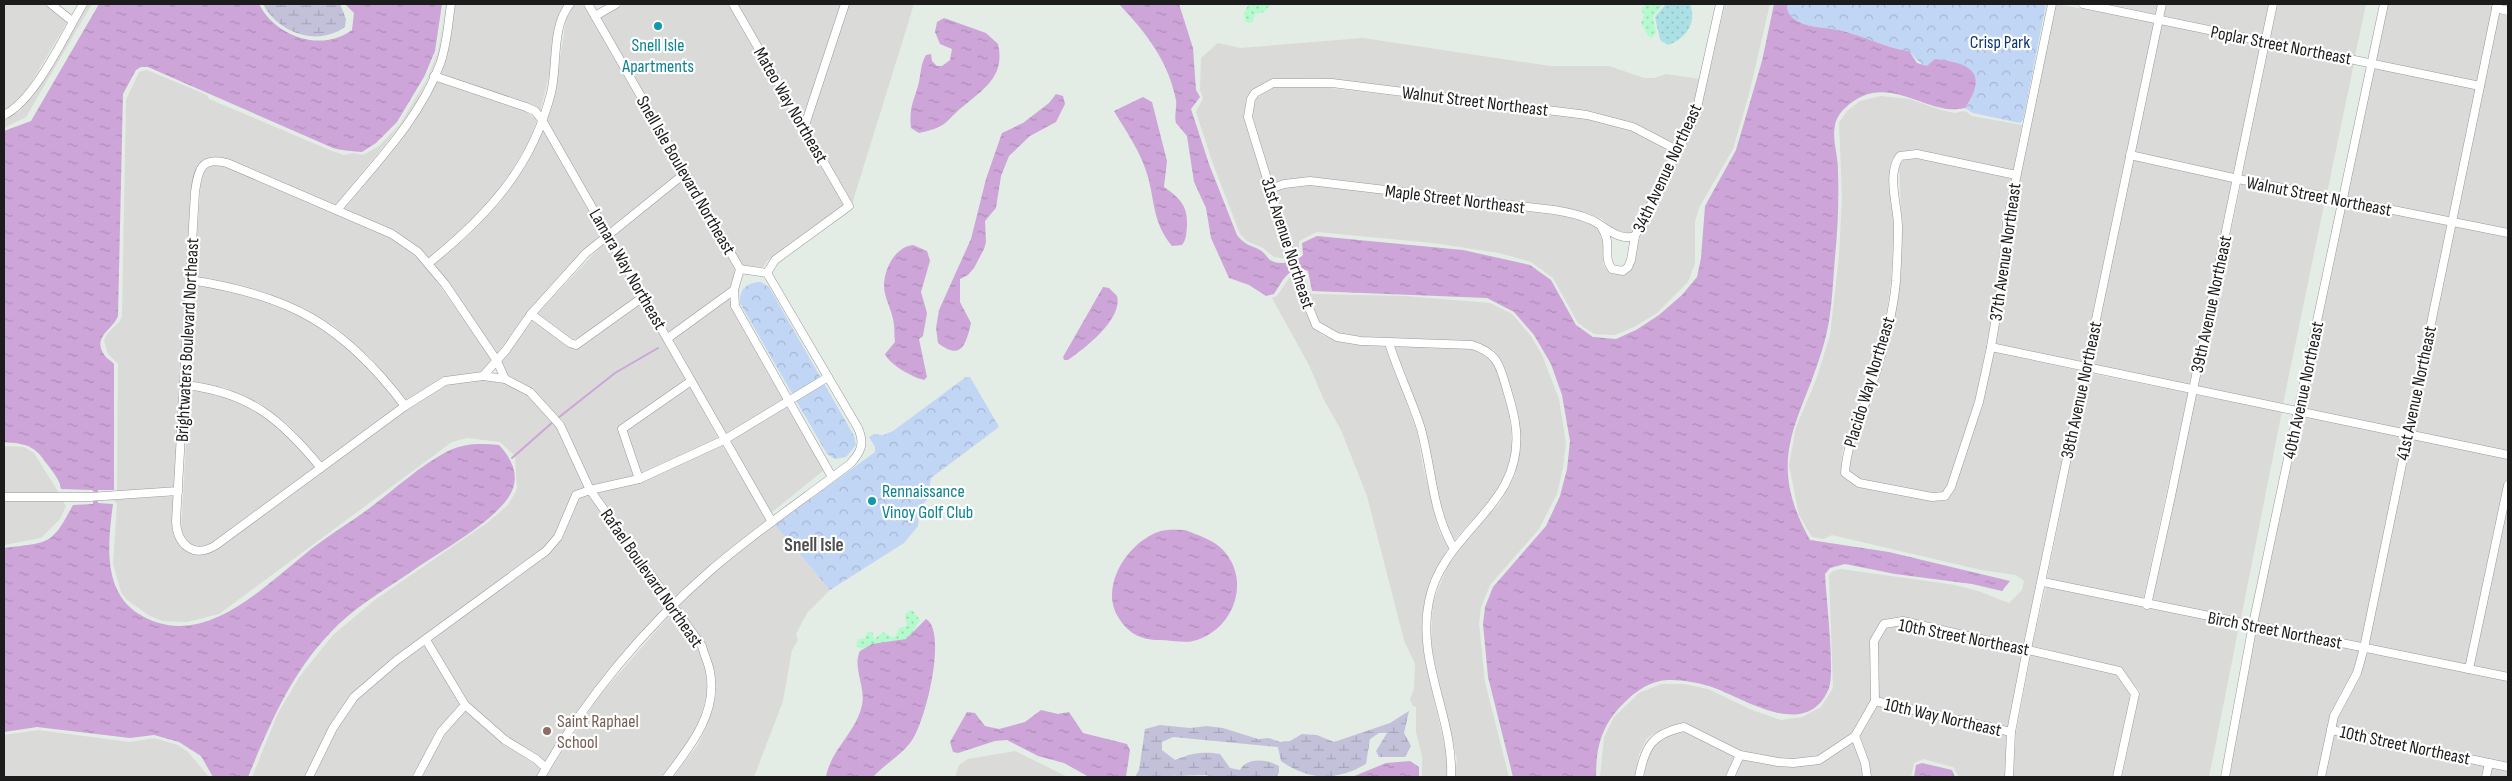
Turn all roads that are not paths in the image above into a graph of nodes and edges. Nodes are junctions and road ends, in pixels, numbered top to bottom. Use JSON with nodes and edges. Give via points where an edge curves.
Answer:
{"nodes":[{"id":1,"x":51,"y":4,"type":"edge"},
{"id":2,"x":83,"y":4,"type":"edge"},
{"id":3,"x":451,"y":4,"type":"edge"},
{"id":4,"x":570,"y":4,"type":"edge"},
{"id":5,"x":588,"y":4,"type":"edge"},
{"id":6,"x":616,"y":4,"type":"edge"},
{"id":7,"x":733,"y":4,"type":"edge"},
{"id":8,"x":845,"y":4,"type":"edge"},
{"id":9,"x":1720,"y":4,"type":"edge"},
{"id":10,"x":2052,"y":4,"type":"edge"},
{"id":11,"x":2083,"y":4,"type":"edge"},
{"id":12,"x":2162,"y":4,"type":"edge"},
{"id":13,"x":2273,"y":4,"type":"edge"},
{"id":14,"x":2384,"y":4,"type":"edge"},
{"id":15,"x":2496,"y":6,"type":"edge"},
{"id":16,"x":2508,"y":11,"type":"edge"},
{"id":17,"x":595,"y":16,"type":"junction"},
{"id":18,"x":2159,"y":19,"type":"junction"},
{"id":19,"x":72,"y":22,"type":"junction"},
{"id":20,"x":2265,"y":42,"type":"junction"},
{"id":21,"x":2372,"y":63,"type":"junction"},
{"id":22,"x":434,"y":76,"type":"junction"},
{"id":23,"x":2480,"y":86,"type":"junction"},
{"id":24,"x":1264,"y":87,"type":"joint"},
{"id":25,"x":4,"y":115,"type":"edge"},
{"id":26,"x":542,"y":120,"type":"junction"},
{"id":27,"x":804,"y":128,"type":"junction"},
{"id":28,"x":1679,"y":152,"type":"junction"},
{"id":29,"x":2130,"y":155,"type":"junction"},
{"id":30,"x":684,"y":174,"type":"junction"},
{"id":31,"x":2016,"y":175,"type":"junction"},
{"id":32,"x":2238,"y":179,"type":"junction"},
{"id":33,"x":1270,"y":189,"type":"junction"},
{"id":34,"x":2342,"y":200,"type":"junction"},
{"id":35,"x":337,"y":210,"type":"junction"},
{"id":36,"x":2452,"y":222,"type":"junction"},
{"id":37,"x":1600,"y":224,"type":"junction"},
{"id":38,"x":2508,"y":234,"type":"edge"},
{"id":39,"x":607,"y":235,"type":"junction"},
{"id":40,"x":1635,"y":236,"type":"junction"},
{"id":41,"x":428,"y":263,"type":"junction"},
{"id":42,"x":740,"y":268,"type":"junction"},
{"id":43,"x":767,"y":273,"type":"junction"},
{"id":44,"x":190,"y":280,"type":"junction"},
{"id":45,"x":734,"y":290,"type":"junction"},
{"id":46,"x":643,"y":296,"type":"junction"},
{"id":47,"x":532,"y":314,"type":"junction"},
{"id":48,"x":668,"y":338,"type":"junction"},
{"id":49,"x":1389,"y":342,"type":"junction"},
{"id":50,"x":1991,"y":347,"type":"junction"},
{"id":51,"x":497,"y":361,"type":"junction"},
{"id":52,"x":2086,"y":368,"type":"junction"},
{"id":53,"x":483,"y":376,"type":"junction"},
{"id":54,"x":828,"y":377,"type":"junction"},
{"id":55,"x":506,"y":379,"type":"junction"},
{"id":56,"x":691,"y":382,"type":"junction"},
{"id":57,"x":185,"y":385,"type":"junction"},
{"id":58,"x":2192,"y":390,"type":"junction"},
{"id":59,"x":789,"y":402,"type":"junction"},
{"id":60,"x":405,"y":406,"type":"junction"},
{"id":61,"x":2298,"y":411,"type":"junction"},
{"id":62,"x":2407,"y":435,"type":"junction"},
{"id":63,"x":724,"y":440,"type":"junction"},
{"id":64,"x":2508,"y":455,"type":"edge"},
{"id":65,"x":321,"y":468,"type":"junction"},
{"id":66,"x":832,"y":477,"type":"junction"},
{"id":67,"x":639,"y":479,"type":"junction"},
{"id":68,"x":2508,"y":485,"type":"edge"},
{"id":69,"x":590,"y":490,"type":"junction"},
{"id":70,"x":178,"y":492,"type":"junction"},
{"id":71,"x":1945,"y":496,"type":"joint"},
{"id":72,"x":4,"y":497,"type":"edge"},
{"id":73,"x":772,"y":522,"type":"junction"},
{"id":74,"x":1453,"y":547,"type":"junction"},
{"id":75,"x":2042,"y":582,"type":"junction"},
{"id":76,"x":673,"y":605,"type":"junction"},
{"id":77,"x":2147,"y":605,"type":"junction"},
{"id":78,"x":2253,"y":624,"type":"junction"},
{"id":79,"x":426,"y":640,"type":"junction"},
{"id":80,"x":2364,"y":648,"type":"junction"},
{"id":81,"x":2027,"y":649,"type":"junction"},
{"id":82,"x":2469,"y":669,"type":"junction"},
{"id":83,"x":2508,"y":677,"type":"edge"},
{"id":84,"x":1875,"y":701,"type":"junction"},
{"id":85,"x":465,"y":704,"type":"junction"},
{"id":86,"x":2331,"y":730,"type":"junction"},
{"id":87,"x":2011,"y":732,"type":"junction"},
{"id":88,"x":1855,"y":736,"type":"junction"},
{"id":89,"x":1740,"y":755,"type":"junction"},
{"id":90,"x":2489,"y":763,"type":"junction"},
{"id":91,"x":2508,"y":767,"type":"edge"},
{"id":92,"x":546,"y":768,"type":"junction"},
{"id":93,"x":309,"y":777,"type":"edge"},
{"id":94,"x":417,"y":777,"type":"edge"},
{"id":95,"x":540,"y":777,"type":"edge"},
{"id":96,"x":667,"y":777,"type":"edge"},
{"id":97,"x":1451,"y":777,"type":"edge"},
{"id":98,"x":1639,"y":777,"type":"edge"},
{"id":99,"x":1730,"y":777,"type":"edge"},
{"id":100,"x":1867,"y":777,"type":"edge"},
{"id":101,"x":2009,"y":777,"type":"edge"},
{"id":102,"x":2117,"y":777,"type":"edge"},
{"id":103,"x":2224,"y":777,"type":"edge"},
{"id":104,"x":2321,"y":777,"type":"edge"},
{"id":105,"x":2486,"y":777,"type":"edge"}],
"edges":[{"from":1,"to":19,"type":"street"},
{"from":2,"to":19,"type":"street"},
{"from":3,"to":22,"type":"street","via":[[443,54]]},
{"from":4,"to":26,"type":"street","via":[[562,18],[551,92]]},
{"from":5,"to":17,"type":"street","name":"Snell Isle Boulevard Northeast"},
{"from":6,"to":17,"type":"street"},
{"from":7,"to":27,"type":"street","name":"Mateo Way Northeast"},
{"from":8,"to":27,"type":"street"},
{"from":9,"to":28,"type":"street","name":"34th Avenue Northeast","via":[[1695,117]]},
{"from":10,"to":31,"type":"street","name":"37th Avenue Northeast"},
{"from":11,"to":18,"type":"street","name":"Poplar Street Northeast"},
{"from":12,"to":18,"type":"street","name":"38th Avenue Northeast"},
{"from":13,"to":20,"type":"street","name":"39th Avenue Northeast"},
{"from":14,"to":21,"type":"street","name":"40th Avenue Northeast"},
{"from":15,"to":16,"type":"street"},
{"from":15,"to":23,"type":"street","name":"41st Avenue Northeast"},
{"from":17,"to":30,"type":"street","name":"Snell Isle Boulevard Northeast"},
{"from":18,"to":20,"type":"street","name":"Poplar Street Northeast"},
{"from":18,"to":29,"type":"street","name":"38th Avenue Northeast"},
{"from":19,"to":25,"type":"street","via":[[31,92],[16,109]]},
{"from":20,"to":21,"type":"street","name":"Poplar Street Northeast"},
{"from":20,"to":32,"type":"street","name":"39th Avenue Northeast"},
{"from":21,"to":23,"type":"street","name":"Poplar Street Northeast"},
{"from":21,"to":34,"type":"street","name":"40th Avenue Northeast"},
{"from":22,"to":26,"type":"street","name":"Lamara Way Northeast","via":[[526,106]]},
{"from":22,"to":35,"type":"street","via":[[408,123]]},
{"from":23,"to":36,"type":"street","name":"41st Avenue Northeast"},
{"from":24,"to":28,"type":"street","name":"Walnut Street Northeast","via":[[1332,83],[1587,115],[1633,127]]},
{"from":24,"to":33,"type":"street","name":"31st Avenue Northeast","via":[[1251,98],[1248,117]]},
{"from":26,"to":39,"type":"street","name":"Lamara Way Northeast"},
{"from":26,"to":41,"type":"street","via":[[521,165],[498,199],[465,233]]},
{"from":27,"to":43,"type":"street","name":"Mateo Way Northeast","via":[[849,206],[775,260]]},
{"from":28,"to":40,"type":"street","name":"34th Avenue Northeast"},
{"from":29,"to":32,"type":"street","name":"Walnut Street Northeast"},
{"from":29,"to":52,"type":"street","name":"38th Avenue Northeast"},
{"from":30,"to":39,"type":"street"},
{"from":30,"to":42,"type":"street","name":"Snell Isle Boulevard Northeast"},
{"from":31,"to":50,"type":"street","name":"37th Avenue Northeast"},
{"from":31,"to":71,"type":"street","name":"Placido Way Northeast","via":[[1917,154],[1900,156],[1895,163],[1896,282],[1888,331],[1846,454],[1845,472],[1859,483],[1932,497]]},
{"from":32,"to":34,"type":"street","name":"Walnut Street Northeast"},
{"from":32,"to":58,"type":"street","name":"39th Avenue Northeast"},
{"from":33,"to":37,"type":"street","name":"Maple Street Northeast","via":[[1310,180],[1554,210],[1580,215]]},
{"from":33,"to":49,"type":"street","name":"31st Avenue Northeast","via":[[1316,325],[1325,332],[1353,340]]},
{"from":34,"to":36,"type":"street","name":"Walnut Street Northeast"},
{"from":34,"to":61,"type":"street","name":"40th Avenue Northeast"},
{"from":35,"to":41,"type":"street","name":"Brightwaters Boulevard Northeast","via":[[392,234]]},
{"from":35,"to":44,"type":"street","name":"Brightwaters Boulevard Northeast","via":[[227,164],[207,163],[200,170],[195,192]]},
{"from":36,"to":38,"type":"street","name":"Walnut Street Northeast"},
{"from":36,"to":62,"type":"street","name":"41st Avenue Northeast"},
{"from":37,"to":40,"type":"street","name":"Maple Street Northeast","via":[[1620,237]]},
{"from":37,"to":40,"type":"street","name":"34th Avenue Northeast","via":[[1608,237],[1608,263],[1617,271],[1628,267]]},
{"from":39,"to":46,"type":"street","name":"Lamara Way Northeast"},
{"from":39,"to":47,"type":"street"},
{"from":41,"to":51,"type":"street","name":"Brightwaters Boulevard Northeast"},
{"from":42,"to":43,"type":"street","name":"Snell Isle Boulevard Northeast"},
{"from":42,"to":45,"type":"street","name":"Snell Isle Boulevard Northeast"},
{"from":43,"to":54,"type":"street"},
{"from":44,"to":57,"type":"street","name":"Brightwaters Boulevard Northeast"},
{"from":44,"to":60,"type":"street","via":[[241,289],[287,304],[310,316],[330,328],[368,360]]},
{"from":45,"to":48,"type":"street"},
{"from":45,"to":59,"type":"street","name":"Snell Isle Boulevard Northeast","via":[[734,306]]},
{"from":46,"to":47,"type":"street","via":[[576,345]]},
{"from":46,"to":48,"type":"street","name":"Lamara Way Northeast"},
{"from":47,"to":51,"type":"street"},
{"from":48,"to":56,"type":"street","name":"Lamara Way Northeast"},
{"from":49,"to":74,"type":"street","via":[[1421,432],[1443,530]]},
{"from":49,"to":74,"type":"street","name":"31st Avenue Northeast","via":[[1472,345],[1492,353],[1500,366],[1516,430],[1511,474],[1496,500]]},
{"from":50,"to":52,"type":"street"},
{"from":50,"to":71,"type":"street","name":"37th Avenue Northeast","via":[[1979,402],[1951,487]]},
{"from":51,"to":53,"type":"street"},
{"from":51,"to":55,"type":"street"},
{"from":52,"to":58,"type":"street"},
{"from":52,"to":75,"type":"street","name":"38th Avenue Northeast"},
{"from":53,"to":55,"type":"street","name":"Brightwaters Boulevard Northeast"},
{"from":53,"to":60,"type":"street","name":"Brightwaters Boulevard Northeast","via":[[445,381]]},
{"from":54,"to":59,"type":"street"},
{"from":54,"to":66,"type":"street","via":[[863,442],[858,455]]},
{"from":55,"to":69,"type":"street","name":"Brightwaters Boulevard Northeast","via":[[530,392],[560,425]]},
{"from":56,"to":63,"type":"street","name":"Lamara Way Northeast"},
{"from":56,"to":67,"type":"street","via":[[622,428]]},
{"from":57,"to":65,"type":"street","via":[[221,391],[259,408],[288,429]]},
{"from":57,"to":70,"type":"street","name":"Brightwaters Boulevard Northeast"},
{"from":58,"to":61,"type":"street"},
{"from":58,"to":77,"type":"street","name":"39th Avenue Northeast"},
{"from":59,"to":63,"type":"street"},
{"from":59,"to":66,"type":"street","name":"Snell Isle Boulevard Northeast"},
{"from":60,"to":65,"type":"street","name":"Brightwaters Boulevard Northeast"},
{"from":61,"to":62,"type":"street"},
{"from":61,"to":78,"type":"street","name":"40th Avenue Northeast"},
{"from":62,"to":64,"type":"street"},
{"from":62,"to":80,"type":"street","name":"41st Avenue Northeast"},
{"from":63,"to":67,"type":"street"},
{"from":63,"to":73,"type":"street","name":"Lamara Way Northeast"},
{"from":65,"to":70,"type":"street","name":"Brightwaters Boulevard Northeast","via":[[216,545],[202,550],[187,546],[177,533]]},
{"from":66,"to":73,"type":"street"},
{"from":67,"to":69,"type":"street"},
{"from":68,"to":82,"type":"street"},
{"from":69,"to":76,"type":"street","name":"Rafael Boulevard Northeast"},
{"from":69,"to":79,"type":"street","via":[[576,495],[562,530],[546,551]]},
{"from":70,"to":72,"type":"street","via":[[88,498]]},
{"from":73,"to":76,"type":"street"},
{"from":74,"to":97,"type":"street","name":"31st Avenue Northeast","via":[[1436,579],[1426,619],[1430,664],[1453,761]]},
{"from":75,"to":77,"type":"street","name":"Birch Street Northeast"},
{"from":75,"to":81,"type":"street","name":"38th Avenue Northeast"},
{"from":76,"to":92,"type":"street","via":[[607,680]]},
{"from":76,"to":96,"type":"street","name":"Rafael Boulevard Northeast","via":[[702,646],[712,693],[693,744]]},
{"from":77,"to":78,"type":"street","name":"Birch Street Northeast"},
{"from":78,"to":80,"type":"street","name":"Birch Street Northeast"},
{"from":78,"to":103,"type":"street","name":"40th Avenue Northeast"},
{"from":79,"to":85,"type":"street"},
{"from":79,"to":93,"type":"street","via":[[354,697],[333,728]]},
{"from":80,"to":82,"type":"street","name":"Birch Street Northeast"},
{"from":80,"to":86,"type":"street","name":"41st Avenue Northeast","via":[[2357,673],[2341,702]]},
{"from":81,"to":84,"type":"street","name":"10th Street Northeast","via":[[1903,621],[1886,623],[1874,641]]},
{"from":81,"to":87,"type":"street","name":"38th Avenue Northeast"},
{"from":81,"to":102,"type":"street","name":"10th Street Northeast","via":[[2118,671],[2135,694]]},
{"from":82,"to":83,"type":"street","name":"Birch Street Northeast"},
{"from":84,"to":87,"type":"street","name":"10th Way Northeast"},
{"from":84,"to":88,"type":"street"},
{"from":85,"to":92,"type":"street","via":[[505,740]]},
{"from":85,"to":94,"type":"street","via":[[441,732]]},
{"from":86,"to":90,"type":"street","name":"10th Street Northeast"},
{"from":86,"to":104,"type":"street","name":"41st Avenue Northeast"},
{"from":87,"to":101,"type":"street","name":"38th Avenue Northeast"},
{"from":88,"to":89,"type":"street","via":[[1819,760],[1778,762]]},
{"from":88,"to":100,"type":"street"},
{"from":89,"to":98,"type":"street","via":[[1684,727],[1668,730],[1650,742]]},
{"from":89,"to":99,"type":"street"},
{"from":90,"to":91,"type":"street","name":"10th Street Northeast"},
{"from":90,"to":105,"type":"street"},
{"from":92,"to":95,"type":"street"}]}
